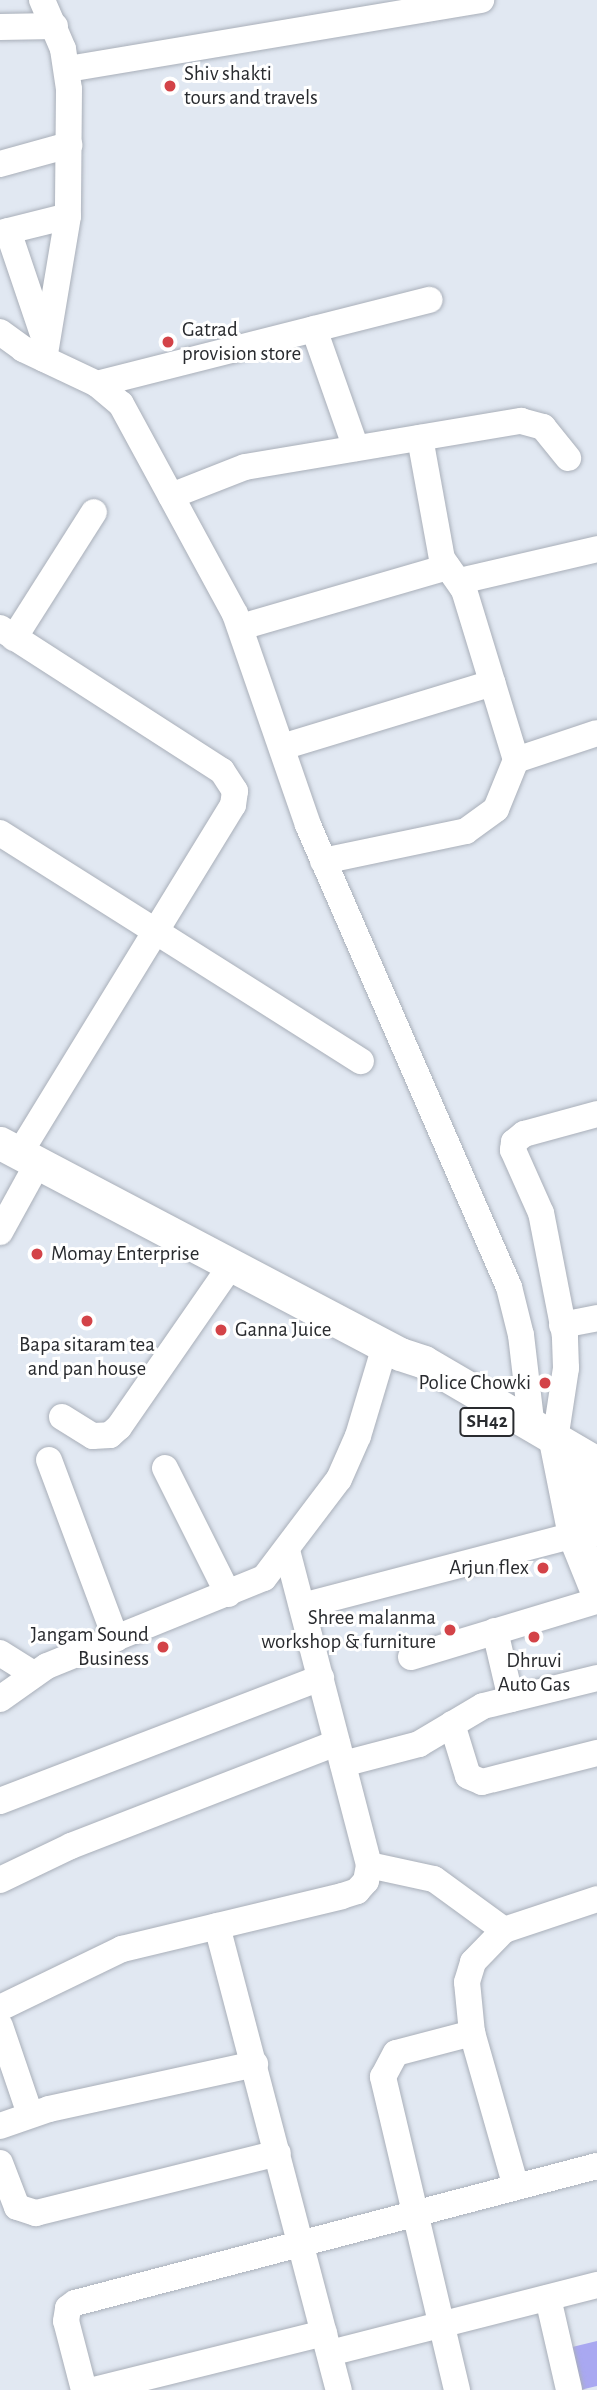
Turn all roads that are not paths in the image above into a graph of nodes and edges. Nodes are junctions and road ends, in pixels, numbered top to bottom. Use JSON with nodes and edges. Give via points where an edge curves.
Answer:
{"nodes":[{"id":1,"x":42,"y":0,"type":"edge"},
{"id":2,"x":481,"y":0,"type":"edge"},
{"id":3,"x":55,"y":26,"type":"junction"},
{"id":4,"x":0,"y":27,"type":"edge"},
{"id":5,"x":68,"y":69,"type":"junction"},
{"id":6,"x":69,"y":145,"type":"junction"},
{"id":7,"x":0,"y":164,"type":"edge"},
{"id":8,"x":68,"y":216,"type":"junction"},
{"id":9,"x":4,"y":232,"type":"edge"},
{"id":10,"x":430,"y":300,"type":"dead end"},
{"id":11,"x":314,"y":329,"type":"junction"},
{"id":12,"x":0,"y":332,"type":"edge"},
{"id":13,"x":45,"y":352,"type":"junction"},
{"id":14,"x":97,"y":384,"type":"junction"},
{"id":15,"x":420,"y":438,"type":"junction"},
{"id":16,"x":356,"y":449,"type":"junction"},
{"id":17,"x":568,"y":458,"type":"dead end"},
{"id":18,"x":171,"y":496,"type":"junction"},
{"id":19,"x":94,"y":512,"type":"dead end"},
{"id":20,"x":597,"y":549,"type":"edge"},
{"id":21,"x":454,"y":574,"type":"junction"},
{"id":22,"x":241,"y":627,"type":"junction"},
{"id":23,"x":7,"y":633,"type":"edge"},
{"id":24,"x":493,"y":683,"type":"junction"},
{"id":25,"x":597,"y":733,"type":"edge"},
{"id":26,"x":282,"y":747,"type":"junction"},
{"id":27,"x":516,"y":760,"type":"junction"},
{"id":28,"x":0,"y":833,"type":"edge"},
{"id":29,"x":323,"y":861,"type":"junction"},
{"id":30,"x":156,"y":929,"type":"junction"},
{"id":31,"x":361,"y":1061,"type":"dead end"},
{"id":32,"x":597,"y":1114,"type":"edge"},
{"id":33,"x":19,"y":1153,"type":"edge"},
{"id":34,"x":0,"y":1232,"type":"edge"},
{"id":35,"x":231,"y":1265,"type":"junction"},
{"id":36,"x":597,"y":1318,"type":"edge"},
{"id":37,"x":562,"y":1325,"type":"junction"},
{"id":38,"x":393,"y":1350,"type":"junction"},
{"id":39,"x":62,"y":1418,"type":"dead end"},
{"id":40,"x":571,"y":1459,"type":"edge"},
{"id":41,"x":49,"y":1460,"type":"dead end"},
{"id":42,"x":165,"y":1468,"type":"dead end"},
{"id":43,"x":585,"y":1533,"type":"edge"},
{"id":44,"x":287,"y":1550,"type":"junction"},
{"id":45,"x":597,"y":1592,"type":"edge"},
{"id":46,"x":228,"y":1594,"type":"junction"},
{"id":47,"x":597,"y":1601,"type":"edge"},
{"id":48,"x":302,"y":1606,"type":"junction"},
{"id":49,"x":495,"y":1631,"type":"junction"},
{"id":50,"x":116,"y":1639,"type":"junction"},
{"id":51,"x":1,"y":1655,"type":"edge"},
{"id":52,"x":411,"y":1657,"type":"dead end"},
{"id":53,"x":33,"y":1674,"type":"junction"},
{"id":54,"x":321,"y":1678,"type":"junction"},
{"id":55,"x":597,"y":1678,"type":"edge"},
{"id":56,"x":0,"y":1699,"type":"edge"},
{"id":57,"x":511,"y":1699,"type":"junction"},
{"id":58,"x":453,"y":1724,"type":"junction"},
{"id":59,"x":597,"y":1753,"type":"edge"},
{"id":60,"x":340,"y":1754,"type":"junction"},
{"id":61,"x":0,"y":1801,"type":"edge"},
{"id":62,"x":369,"y":1864,"type":"junction"},
{"id":63,"x":0,"y":1880,"type":"edge"},
{"id":64,"x":597,"y":1899,"type":"edge"},
{"id":65,"x":217,"y":1926,"type":"junction"},
{"id":66,"x":504,"y":1930,"type":"junction"},
{"id":67,"x":0,"y":2008,"type":"edge"},
{"id":68,"x":0,"y":2025,"type":"edge"},
{"id":69,"x":472,"y":2033,"type":"junction"},
{"id":70,"x":255,"y":2064,"type":"junction"},
{"id":71,"x":30,"y":2114,"type":"junction"},
{"id":72,"x":0,"y":2126,"type":"edge"},
{"id":73,"x":278,"y":2153,"type":"junction"},
{"id":74,"x":0,"y":2163,"type":"edge"},
{"id":75,"x":597,"y":2166,"type":"edge"},
{"id":76,"x":516,"y":2187,"type":"junction"},
{"id":77,"x":5,"y":2195,"type":"edge"},
{"id":78,"x":414,"y":2213,"type":"junction"},
{"id":79,"x":301,"y":2242,"type":"junction"},
{"id":80,"x":597,"y":2285,"type":"edge"},
{"id":81,"x":548,"y":2298,"type":"junction"},
{"id":82,"x":441,"y":2325,"type":"junction"},
{"id":83,"x":327,"y":2343,"type":"junction"},
{"id":84,"x":84,"y":2390,"type":"edge"},
{"id":85,"x":94,"y":2390,"type":"edge"},
{"id":86,"x":339,"y":2390,"type":"edge"},
{"id":87,"x":457,"y":2390,"type":"edge"},
{"id":88,"x":569,"y":2390,"type":"edge"}],
"edges":[{"from":1,"to":3,"type":"street"},
{"from":2,"to":5,"type":"street"},
{"from":3,"to":4,"type":"street"},
{"from":3,"to":5,"type":"street"},
{"from":5,"to":6,"type":"street"},
{"from":6,"to":7,"type":"street"},
{"from":6,"to":8,"type":"street"},
{"from":8,"to":9,"type":"street"},
{"from":8,"to":13,"type":"street"},
{"from":9,"to":13,"type":"street"},
{"from":10,"to":11,"type":"street"},
{"from":11,"to":14,"type":"street"},
{"from":11,"to":16,"type":"street"},
{"from":12,"to":13,"type":"street"},
{"from":13,"to":14,"type":"street"},
{"from":14,"to":18,"type":"street","via":[[121,404]]},
{"from":15,"to":16,"type":"street"},
{"from":15,"to":17,"type":"street","via":[[534,423],[553,436]]},
{"from":15,"to":21,"type":"street","via":[[439,548]]},
{"from":16,"to":18,"type":"street","via":[[245,467]]},
{"from":18,"to":22,"type":"street"},
{"from":19,"to":23,"type":"street"},
{"from":20,"to":21,"type":"street"},
{"from":21,"to":22,"type":"street"},
{"from":21,"to":24,"type":"street"},
{"from":22,"to":26,"type":"street"},
{"from":23,"to":30,"type":"street","via":[[222,771],[231,782],[233,805]]},
{"from":24,"to":26,"type":"street"},
{"from":24,"to":27,"type":"street"},
{"from":25,"to":27,"type":"street"},
{"from":26,"to":29,"type":"street"},
{"from":27,"to":29,"type":"street","via":[[496,809],[466,831]]},
{"from":28,"to":30,"type":"street"},
{"from":29,"to":40,"type":"street","via":[[509,1287],[521,1335]]},
{"from":30,"to":31,"type":"street"},
{"from":30,"to":33,"type":"street"},
{"from":32,"to":37,"type":"street","via":[[514,1142],[514,1158],[541,1213]]},
{"from":33,"to":34,"type":"street"},
{"from":33,"to":35,"type":"main road","number":"SH42"},
{"from":35,"to":38,"type":"main road","number":"SH42"},
{"from":35,"to":39,"type":"street","via":[[119,1427],[110,1435],[93,1436]]},
{"from":36,"to":37,"type":"street"},
{"from":37,"to":40,"type":"street"},
{"from":38,"to":40,"type":"main road","number":"SH42","via":[[424,1362]]},
{"from":38,"to":40,"type":"main road","number":"SH42","via":[[417,1377]]},
{"from":38,"to":44,"type":"street","via":[[350,1458]]},
{"from":40,"to":43,"type":"main road"},
{"from":41,"to":50,"type":"street"},
{"from":42,"to":46,"type":"street"},
{"from":43,"to":45,"type":"main road"},
{"from":43,"to":48,"type":"street"},
{"from":44,"to":46,"type":"street","via":[[264,1578]]},
{"from":44,"to":48,"type":"street"},
{"from":46,"to":50,"type":"street"},
{"from":47,"to":49,"type":"street"},
{"from":48,"to":54,"type":"street"},
{"from":49,"to":52,"type":"street"},
{"from":49,"to":57,"type":"street"},
{"from":50,"to":53,"type":"street"},
{"from":51,"to":53,"type":"street"},
{"from":53,"to":56,"type":"street"},
{"from":54,"to":60,"type":"street"},
{"from":54,"to":61,"type":"street"},
{"from":55,"to":57,"type":"street"},
{"from":57,"to":58,"type":"street","via":[[482,1706]]},
{"from":58,"to":59,"type":"street","via":[[468,1776],[482,1783]]},
{"from":58,"to":60,"type":"street","via":[[419,1744]]},
{"from":60,"to":62,"type":"street"},
{"from":60,"to":63,"type":"street","via":[[71,1846]]},
{"from":62,"to":65,"type":"street","via":[[366,1881],[357,1891]]},
{"from":62,"to":66,"type":"street","via":[[434,1879]]},
{"from":64,"to":66,"type":"street","via":[[522,1920]]},
{"from":65,"to":67,"type":"street","via":[[122,1949]]},
{"from":65,"to":70,"type":"street"},
{"from":66,"to":69,"type":"street","via":[[473,1962],[466,2003]]},
{"from":68,"to":71,"type":"street"},
{"from":69,"to":76,"type":"street"},
{"from":69,"to":78,"type":"street","via":[[396,2053],[386,2065],[385,2100]]},
{"from":70,"to":71,"type":"street"},
{"from":70,"to":73,"type":"street"},
{"from":71,"to":72,"type":"street"},
{"from":73,"to":77,"type":"street","via":[[36,2213],[17,2207]]},
{"from":73,"to":79,"type":"street"},
{"from":74,"to":77,"type":"street"},
{"from":75,"to":76,"type":"street"},
{"from":76,"to":78,"type":"street"},
{"from":78,"to":79,"type":"street"},
{"from":78,"to":82,"type":"street"},
{"from":79,"to":83,"type":"street"},
{"from":79,"to":84,"type":"street","via":[[75,2303],[68,2308],[66,2321]]},
{"from":80,"to":81,"type":"street"},
{"from":81,"to":82,"type":"street"},
{"from":81,"to":88,"type":"street"},
{"from":82,"to":83,"type":"street"},
{"from":82,"to":87,"type":"street"},
{"from":83,"to":85,"type":"street"},
{"from":83,"to":86,"type":"street"}]}
